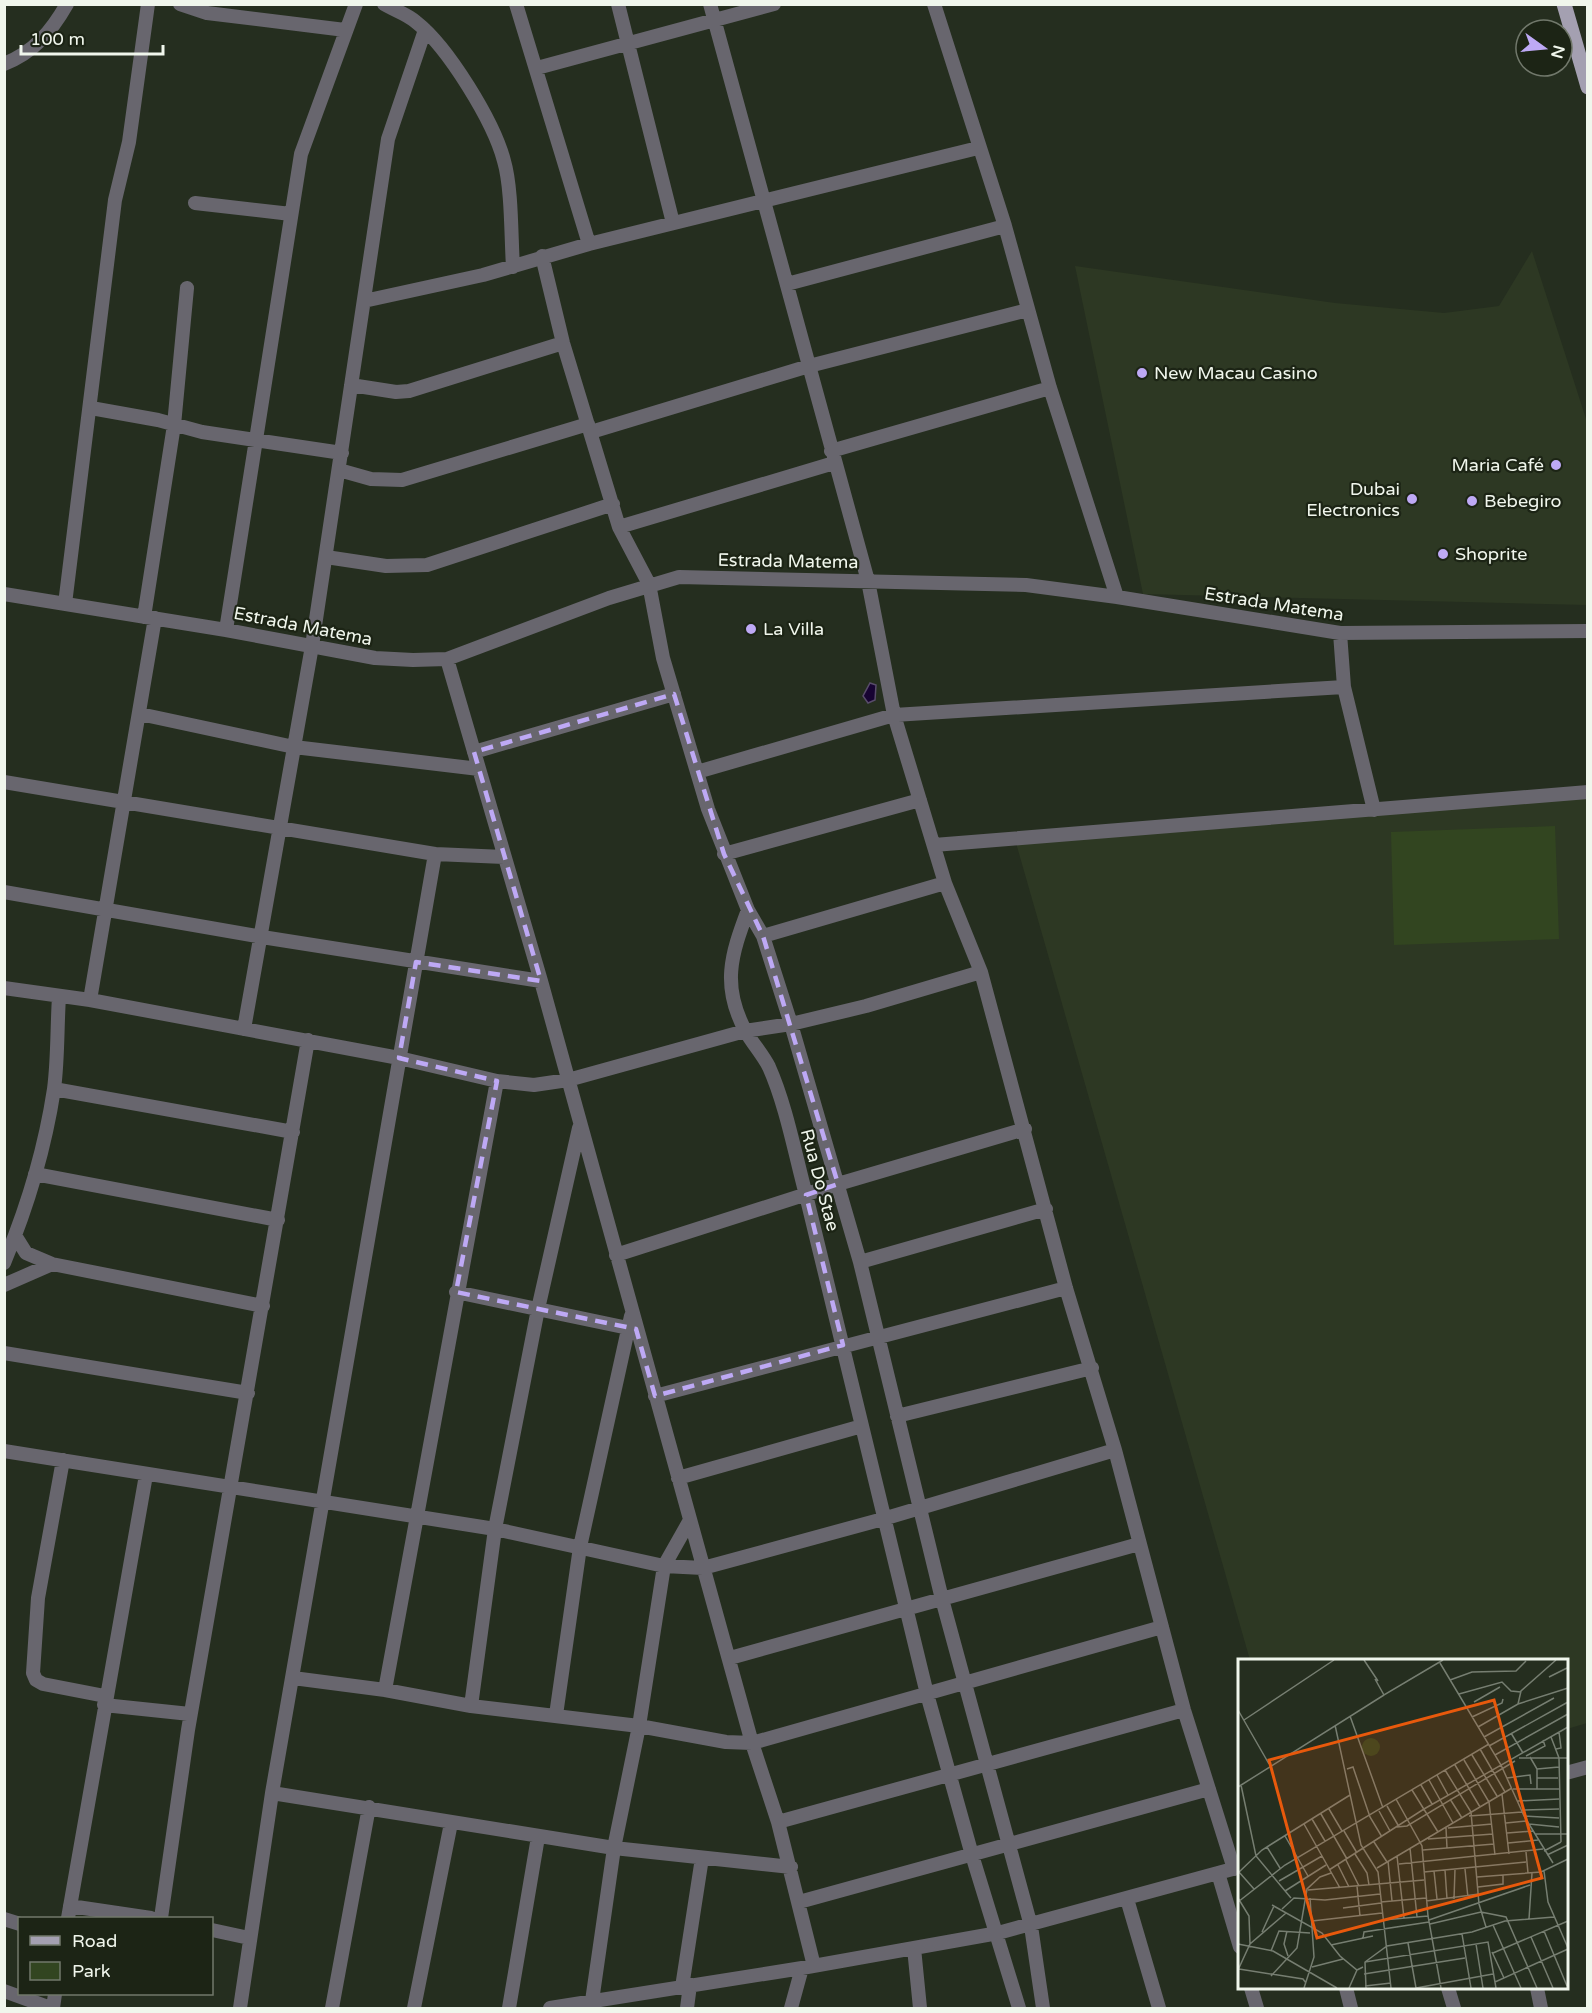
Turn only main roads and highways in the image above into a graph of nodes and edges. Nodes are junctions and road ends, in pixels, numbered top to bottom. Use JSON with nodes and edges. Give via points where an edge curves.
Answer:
{"nodes":[{"id":1,"x":1564,"y":4,"type":"edge"},
{"id":2,"x":1587,"y":87,"type":"edge"}],
"edges":[{"from":1,"to":2,"type":"main road"}]}
